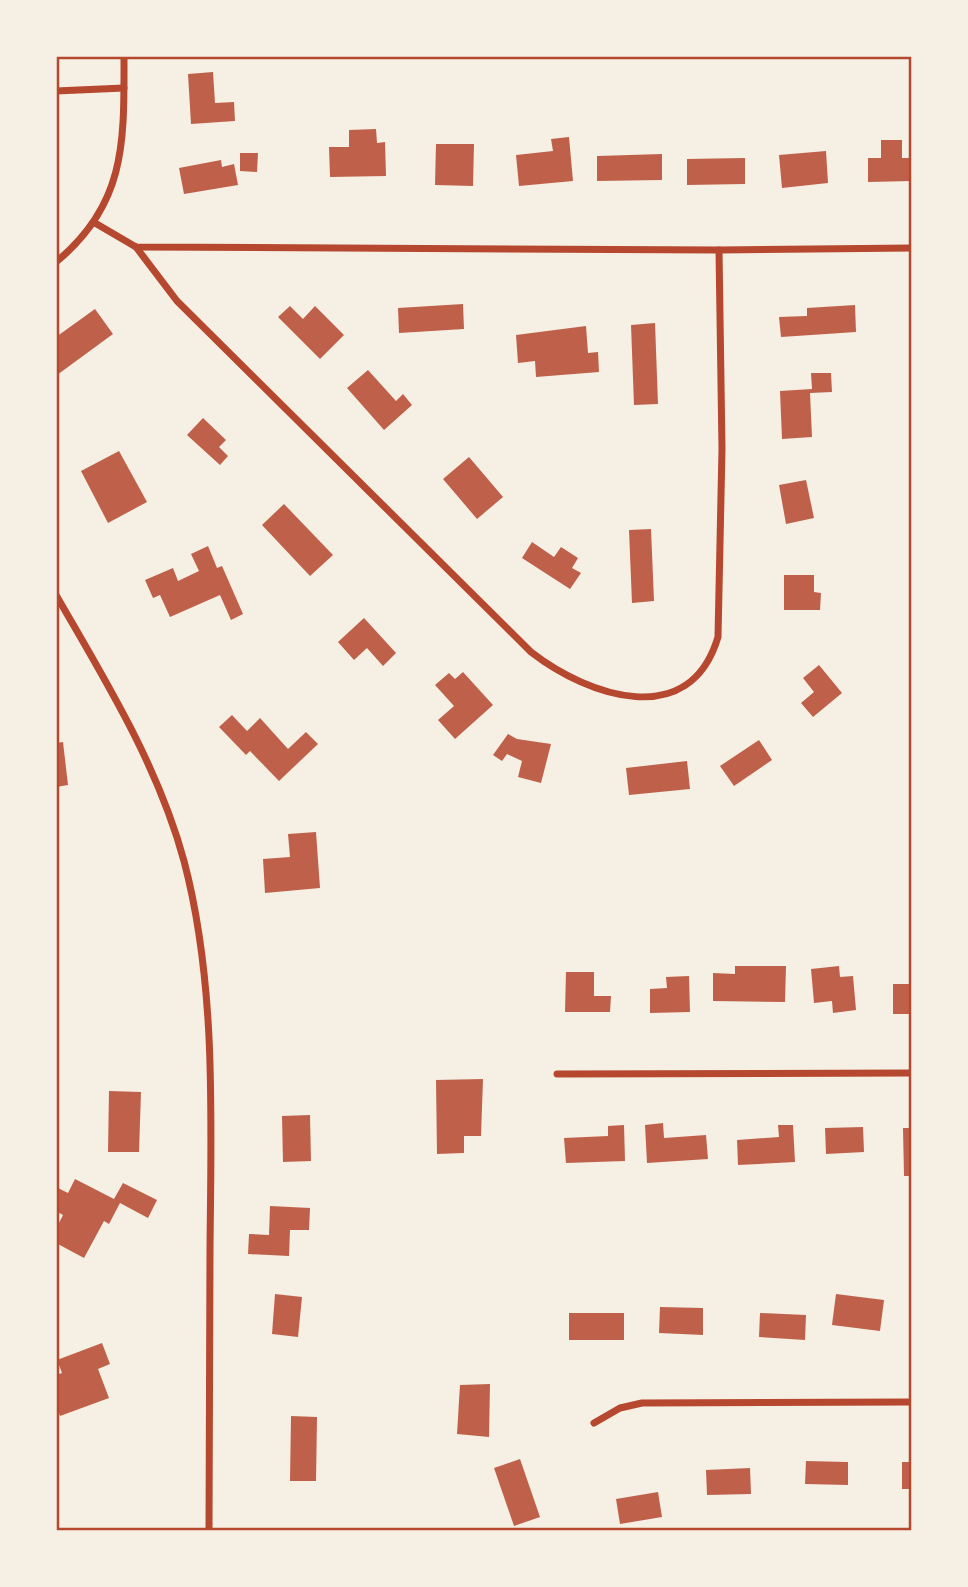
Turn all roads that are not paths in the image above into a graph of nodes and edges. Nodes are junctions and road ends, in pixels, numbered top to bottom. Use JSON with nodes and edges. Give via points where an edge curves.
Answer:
{"nodes":[{"id":1,"x":124,"y":56,"type":"edge"},
{"id":2,"x":124,"y":88,"type":"junction"},
{"id":3,"x":56,"y":91,"type":"edge"},
{"id":4,"x":95,"y":223,"type":"junction"},
{"id":5,"x":135,"y":247,"type":"junction"},
{"id":6,"x":912,"y":248,"type":"edge"},
{"id":7,"x":719,"y":250,"type":"junction"},
{"id":8,"x":56,"y":262,"type":"edge"},
{"id":9,"x":56,"y":594,"type":"edge"},
{"id":10,"x":912,"y":1073,"type":"edge"},
{"id":11,"x":557,"y":1074,"type":"dead end"},
{"id":12,"x":912,"y":1402,"type":"edge"},
{"id":13,"x":594,"y":1423,"type":"dead end"},
{"id":14,"x":209,"y":1531,"type":"edge"}],
"edges":[{"from":1,"to":2,"type":"street"},
{"from":2,"to":3,"type":"street"},
{"from":2,"to":4,"type":"street","via":[[119,166]]},
{"from":4,"to":5,"type":"street"},
{"from":4,"to":8,"type":"street"},
{"from":5,"to":7,"type":"street"},
{"from":5,"to":7,"type":"street","via":[[177,302],[531,652],[558,673],[584,685],[608,693],[656,696],[674,692],[696,678],[713,656],[718,637],[722,449]]},
{"from":6,"to":7,"type":"street"},
{"from":9,"to":14,"type":"street","via":[[150,765],[184,860],[195,909],[209,1063]]},
{"from":10,"to":11,"type":"street"},
{"from":12,"to":13,"type":"street","via":[[642,1403],[620,1408]]}]}
